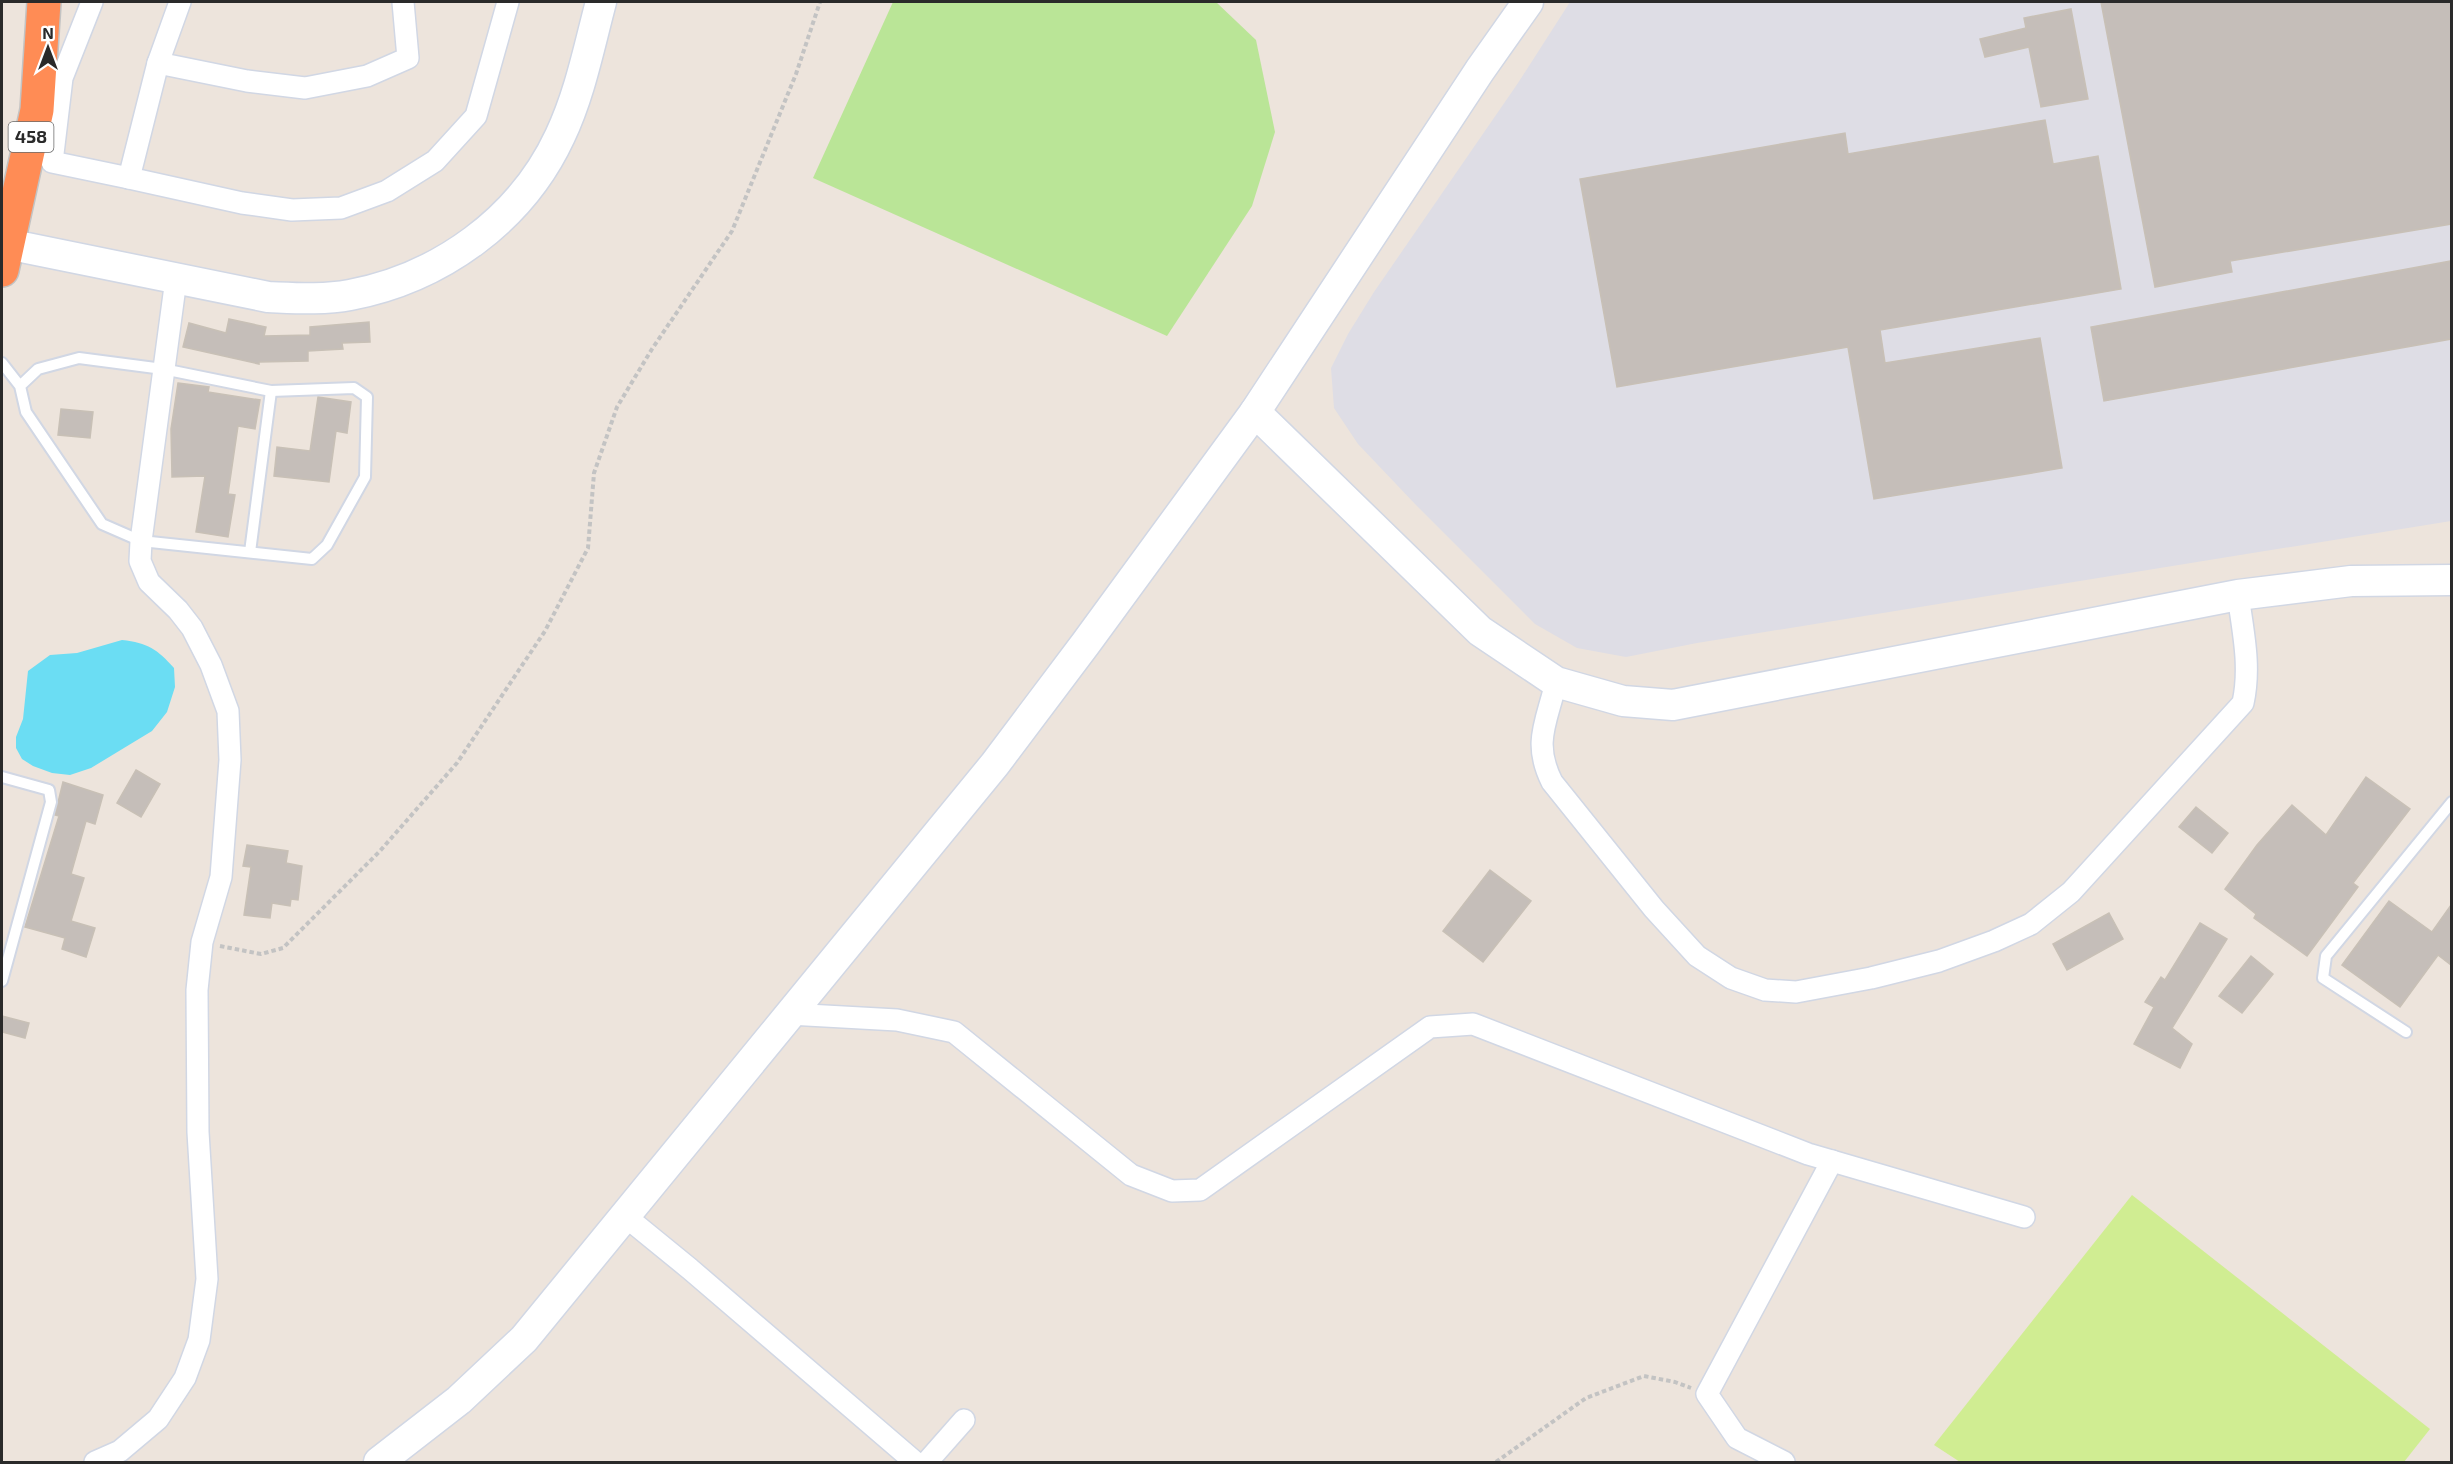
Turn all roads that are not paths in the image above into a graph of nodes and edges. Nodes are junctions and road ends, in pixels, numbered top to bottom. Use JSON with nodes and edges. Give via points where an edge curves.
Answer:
{"nodes":[{"id":1,"x":44,"y":2,"type":"edge"},
{"id":2,"x":92,"y":2,"type":"edge"},
{"id":3,"x":180,"y":2,"type":"edge"},
{"id":4,"x":403,"y":2,"type":"edge"},
{"id":5,"x":508,"y":2,"type":"edge"},
{"id":6,"x":601,"y":2,"type":"edge"},
{"id":7,"x":1528,"y":2,"type":"edge"},
{"id":8,"x":158,"y":63,"type":"junction"},
{"id":9,"x":129,"y":178,"type":"junction"},
{"id":10,"x":4,"y":257,"type":"edge"},
{"id":11,"x":176,"y":279,"type":"junction"},
{"id":12,"x":2,"y":363,"type":"edge"},
{"id":13,"x":163,"y":369,"type":"junction"},
{"id":14,"x":21,"y":386,"type":"junction"},
{"id":15,"x":271,"y":391,"type":"junction"},
{"id":16,"x":1255,"y":412,"type":"junction"},
{"id":17,"x":141,"y":541,"type":"junction"},
{"id":18,"x":250,"y":552,"type":"junction"},
{"id":19,"x":2451,"y":580,"type":"edge"},
{"id":20,"x":2238,"y":595,"type":"junction"},
{"id":21,"x":1556,"y":682,"type":"junction"},
{"id":22,"x":2,"y":777,"type":"edge"},
{"id":23,"x":2451,"y":802,"type":"edge"},
{"id":24,"x":2,"y":981,"type":"edge"},
{"id":25,"x":789,"y":1014,"type":"junction"},
{"id":26,"x":2406,"y":1032,"type":"dead end"},
{"id":27,"x":1832,"y":1161,"type":"junction"},
{"id":28,"x":625,"y":1216,"type":"junction"},
{"id":29,"x":2024,"y":1217,"type":"dead end"},
{"id":30,"x":964,"y":1420,"type":"dead end"},
{"id":31,"x":95,"y":1462,"type":"edge"},
{"id":32,"x":379,"y":1462,"type":"edge"},
{"id":33,"x":915,"y":1462,"type":"edge"},
{"id":34,"x":927,"y":1462,"type":"edge"},
{"id":35,"x":1784,"y":1462,"type":"edge"}],
"edges":[{"from":1,"to":10,"type":"highway","number":"458","via":[[37,110]]},
{"from":2,"to":9,"type":"street","via":[[62,78],[52,162]]},
{"from":3,"to":8,"type":"street"},
{"from":4,"to":8,"type":"street","via":[[408,58],[367,76],[305,88]]},
{"from":5,"to":9,"type":"street","via":[[476,116],[435,161],[387,191],[341,208],[292,210]]},
{"from":6,"to":11,"type":"street","via":[[577,93],[560,137],[538,176],[512,209],[477,240],[436,265],[350,295],[268,297]]},
{"from":7,"to":16,"type":"street"},
{"from":8,"to":9,"type":"street"},
{"from":10,"to":11,"type":"street"},
{"from":11,"to":13,"type":"street"},
{"from":12,"to":14,"type":"lane"},
{"from":13,"to":14,"type":"lane","via":[[79,358],[38,369]]},
{"from":13,"to":15,"type":"lane"},
{"from":13,"to":17,"type":"street"},
{"from":14,"to":17,"type":"lane","via":[[26,412],[102,524]]},
{"from":15,"to":18,"type":"lane"},
{"from":15,"to":18,"type":"lane","via":[[354,388],[367,397],[365,477],[327,545],[312,559]]},
{"from":16,"to":21,"type":"street","via":[[1480,631]]},
{"from":16,"to":25,"type":"street","via":[[995,764]]},
{"from":17,"to":18,"type":"lane"},
{"from":17,"to":31,"type":"street","via":[[140,561],[150,582],[192,628],[228,711],[230,760],[221,877],[202,942],[197,990],[199,1143],[207,1279],[199,1340],[185,1378],[158,1419],[120,1451]]},
{"from":19,"to":20,"type":"street","via":[[2351,581]]},
{"from":20,"to":21,"type":"street","via":[[1673,705],[1623,701]]},
{"from":20,"to":21,"type":"street","via":[[2248,661],[2243,703],[2071,892],[2031,924],[1939,961],[1796,992],[1765,990],[1731,978],[1697,956],[1552,782],[1543,764],[1540,743]]},
{"from":22,"to":24,"type":"lane","via":[[49,790],[51,802]]},
{"from":23,"to":26,"type":"lane","via":[[2326,956],[2323,978]]},
{"from":25,"to":27,"type":"street","via":[[897,1020],[954,1032],[1131,1175],[1172,1191],[1200,1190],[1430,1027],[1473,1024]]},
{"from":25,"to":28,"type":"street"},
{"from":27,"to":29,"type":"street"},
{"from":27,"to":35,"type":"street","via":[[1707,1394],[1737,1438]]},
{"from":28,"to":32,"type":"street","via":[[524,1339],[459,1400]]},
{"from":28,"to":33,"type":"street"},
{"from":30,"to":34,"type":"street"}]}
